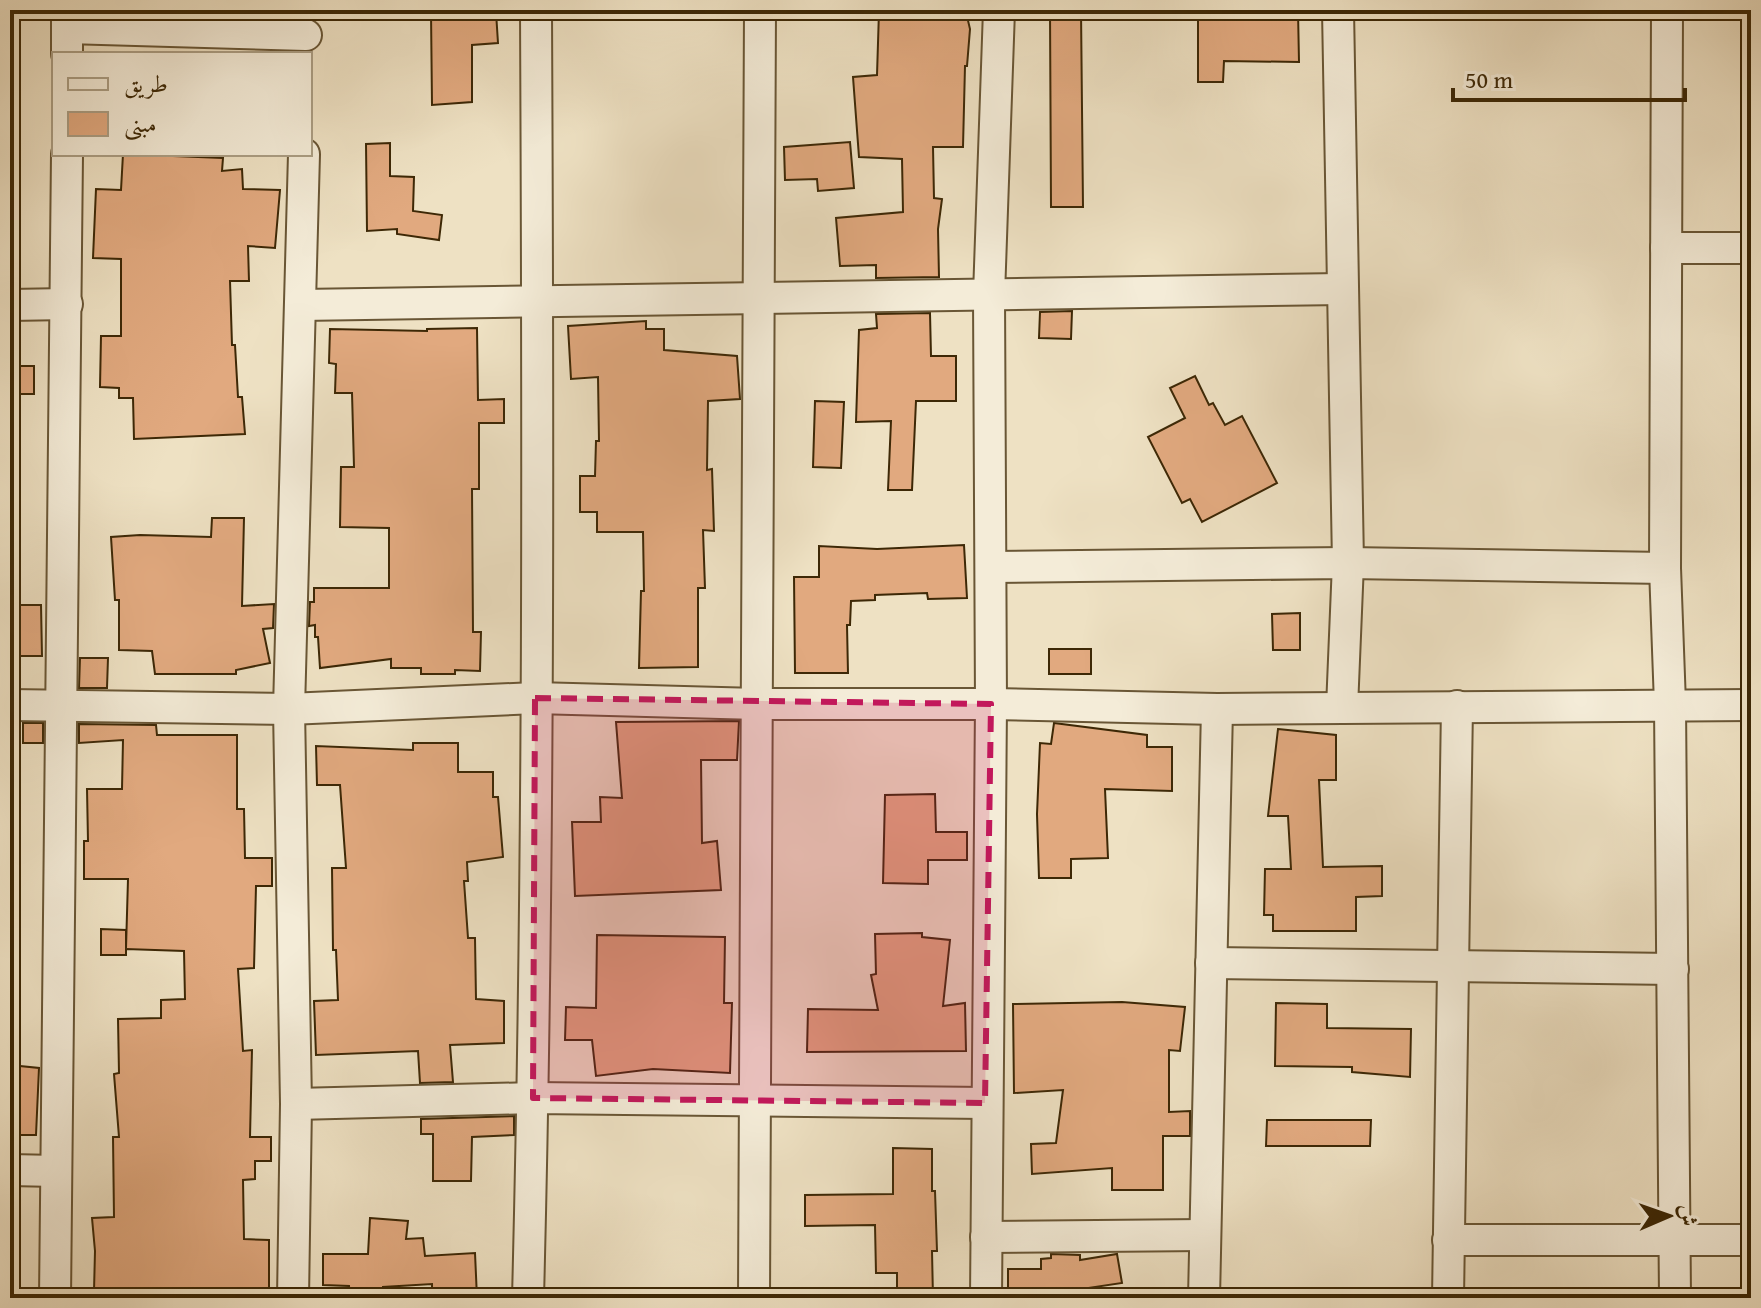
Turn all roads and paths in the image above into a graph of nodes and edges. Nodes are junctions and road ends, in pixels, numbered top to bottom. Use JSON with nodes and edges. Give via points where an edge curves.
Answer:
{"nodes":[{"id":1,"x":536,"y":10,"type":"edge"},
{"id":2,"x":760,"y":10,"type":"edge"},
{"id":3,"x":999,"y":10,"type":"edge"},
{"id":4,"x":1338,"y":10,"type":"edge"},
{"id":5,"x":1667,"y":10,"type":"edge"},
{"id":6,"x":67,"y":31,"type":"edge"},
{"id":7,"x":306,"y":33,"type":"edge"},
{"id":8,"x":67,"y":156,"type":"edge"},
{"id":9,"x":304,"y":156,"type":"edge"},
{"id":10,"x":1666,"y":248,"type":"junction"},
{"id":11,"x":1751,"y":248,"type":"edge"},
{"id":12,"x":1342,"y":289,"type":"junction"},
{"id":13,"x":989,"y":295,"type":"junction"},
{"id":14,"x":759,"y":298,"type":"junction"},
{"id":15,"x":538,"y":300,"type":"junction"},
{"id":16,"x":67,"y":304,"type":"junction"},
{"id":17,"x":10,"y":305,"type":"edge"},
{"id":18,"x":301,"y":305,"type":"junction"},
{"id":19,"x":1348,"y":563,"type":"junction"},
{"id":20,"x":991,"y":567,"type":"junction"},
{"id":21,"x":1665,"y":568,"type":"junction"},
{"id":22,"x":535,"y":698,"type":"junction"},
{"id":23,"x":758,"y":704,"type":"junction"},
{"id":24,"x":991,"y":704,"type":"junction"},
{"id":25,"x":1670,"y":704,"type":"junction"},
{"id":26,"x":10,"y":705,"type":"edge"},
{"id":27,"x":1751,"y":705,"type":"edge"},
{"id":28,"x":60,"y":706,"type":"junction"},
{"id":29,"x":1457,"y":706,"type":"junction"},
{"id":30,"x":1342,"y":708,"type":"junction"},
{"id":31,"x":289,"y":709,"type":"junction"},
{"id":32,"x":1217,"y":709,"type":"junction"},
{"id":33,"x":1211,"y":963,"type":"junction"},
{"id":34,"x":1451,"y":966,"type":"junction"},
{"id":35,"x":1673,"y":969,"type":"junction"},
{"id":36,"x":533,"y":1098,"type":"junction"},
{"id":37,"x":753,"y":1103,"type":"junction"},
{"id":38,"x":985,"y":1103,"type":"junction"},
{"id":39,"x":296,"y":1104,"type":"junction"},
{"id":40,"x":10,"y":1170,"type":"edge"},
{"id":41,"x":56,"y":1171,"type":"junction"},
{"id":42,"x":1204,"y":1235,"type":"junction"},
{"id":43,"x":986,"y":1237,"type":"junction"},
{"id":44,"x":1448,"y":1240,"type":"junction"},
{"id":45,"x":1676,"y":1240,"type":"junction"},
{"id":46,"x":1751,"y":1240,"type":"edge"},
{"id":47,"x":55,"y":1298,"type":"edge"},
{"id":48,"x":293,"y":1298,"type":"edge"},
{"id":49,"x":528,"y":1298,"type":"edge"},
{"id":50,"x":754,"y":1298,"type":"edge"},
{"id":51,"x":986,"y":1298,"type":"edge"},
{"id":52,"x":1204,"y":1298,"type":"edge"},
{"id":53,"x":1448,"y":1298,"type":"edge"},
{"id":54,"x":1675,"y":1298,"type":"edge"}],
"edges":[{"from":1,"to":15,"type":"street"},
{"from":2,"to":14,"type":"street"},
{"from":3,"to":13,"type":"street"},
{"from":4,"to":12,"type":"street"},
{"from":5,"to":10,"type":"street"},
{"from":6,"to":7,"type":"street"},
{"from":8,"to":16,"type":"street"},
{"from":9,"to":18,"type":"street"},
{"from":10,"to":11,"type":"street"},
{"from":10,"to":21,"type":"street"},
{"from":12,"to":13,"type":"street"},
{"from":12,"to":19,"type":"street"},
{"from":13,"to":14,"type":"street"},
{"from":13,"to":20,"type":"street"},
{"from":14,"to":15,"type":"street"},
{"from":14,"to":23,"type":"street"},
{"from":15,"to":18,"type":"street"},
{"from":15,"to":22,"type":"street"},
{"from":16,"to":17,"type":"street"},
{"from":16,"to":28,"type":"street"},
{"from":18,"to":31,"type":"street"},
{"from":19,"to":20,"type":"street"},
{"from":19,"to":21,"type":"street"},
{"from":19,"to":30,"type":"street"},
{"from":20,"to":24,"type":"street"},
{"from":21,"to":25,"type":"street"},
{"from":22,"to":23,"type":"street"},
{"from":22,"to":31,"type":"street"},
{"from":22,"to":36,"type":"street"},
{"from":23,"to":24,"type":"street"},
{"from":23,"to":37,"type":"street"},
{"from":24,"to":32,"type":"street"},
{"from":24,"to":38,"type":"street"},
{"from":25,"to":27,"type":"street"},
{"from":25,"to":29,"type":"street"},
{"from":25,"to":35,"type":"street"},
{"from":26,"to":28,"type":"street"},
{"from":28,"to":31,"type":"street"},
{"from":28,"to":41,"type":"street"},
{"from":29,"to":30,"type":"street"},
{"from":29,"to":34,"type":"street"},
{"from":30,"to":32,"type":"street"},
{"from":31,"to":39,"type":"street"},
{"from":32,"to":33,"type":"street"},
{"from":33,"to":34,"type":"street"},
{"from":33,"to":42,"type":"street"},
{"from":34,"to":35,"type":"street"},
{"from":34,"to":44,"type":"street"},
{"from":35,"to":45,"type":"street"},
{"from":36,"to":37,"type":"street"},
{"from":36,"to":39,"type":"street"},
{"from":36,"to":49,"type":"street"},
{"from":37,"to":38,"type":"street"},
{"from":37,"to":50,"type":"street"},
{"from":38,"to":43,"type":"street"},
{"from":39,"to":48,"type":"street"},
{"from":40,"to":41,"type":"street"},
{"from":41,"to":47,"type":"street"},
{"from":42,"to":43,"type":"street"},
{"from":42,"to":52,"type":"street"},
{"from":43,"to":51,"type":"street"},
{"from":44,"to":45,"type":"street"},
{"from":44,"to":53,"type":"street"},
{"from":45,"to":46,"type":"street"},
{"from":45,"to":54,"type":"street"}]}
